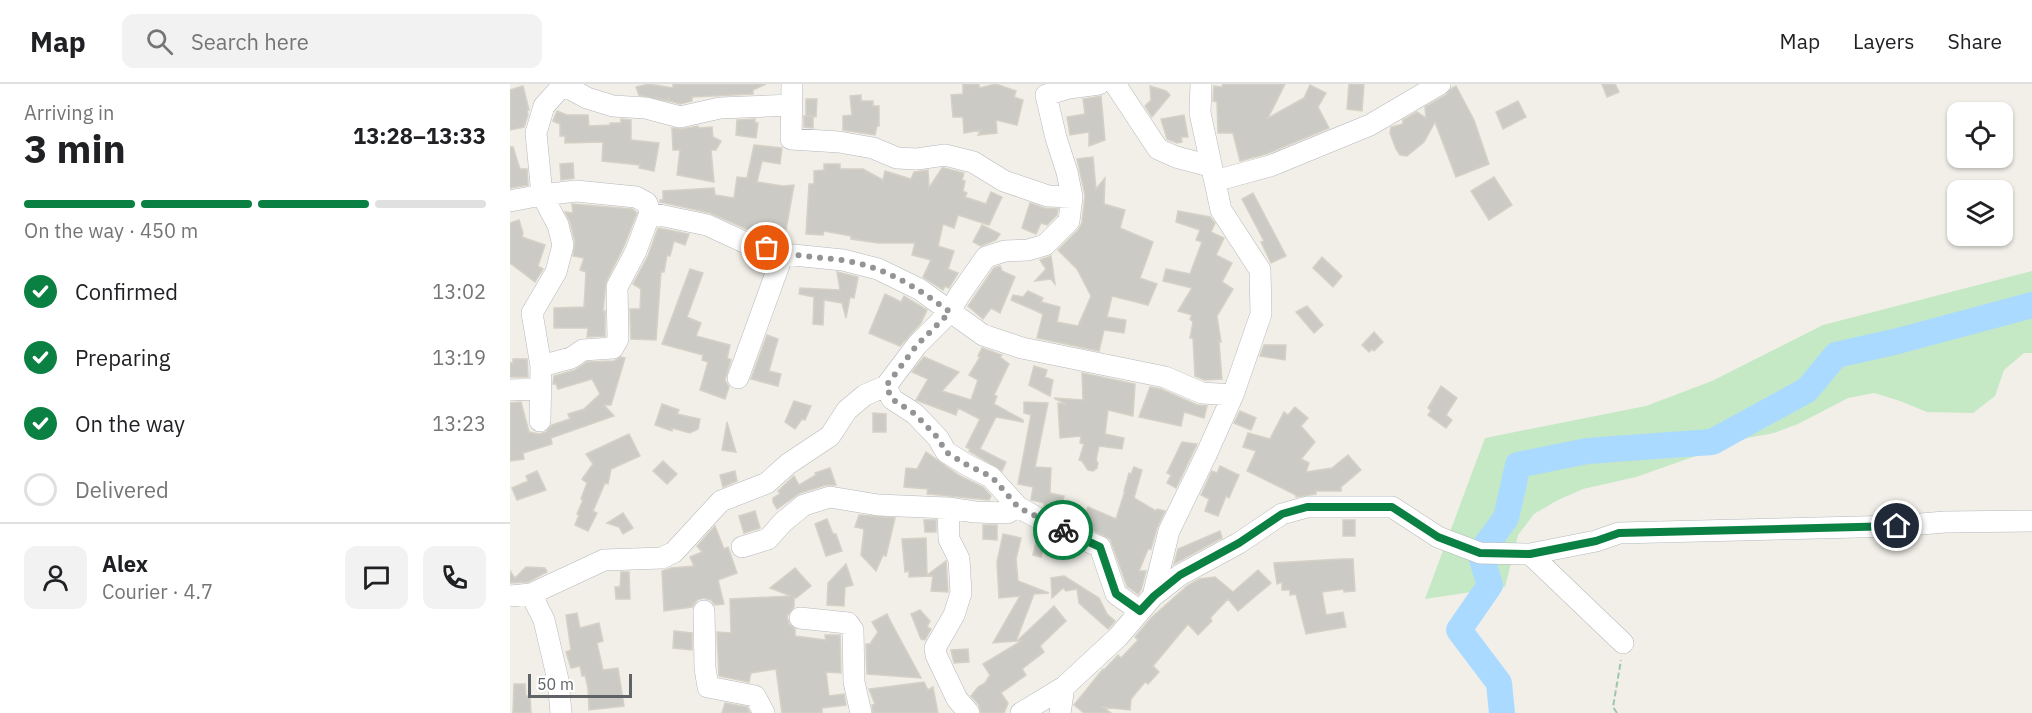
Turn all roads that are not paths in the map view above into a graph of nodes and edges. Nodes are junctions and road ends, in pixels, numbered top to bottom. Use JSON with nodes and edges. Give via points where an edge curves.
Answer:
{"nodes":[{"id":1,"x":563,"y":84,"type":"edge"},
{"id":2,"x":1099,"y":84,"type":"edge"},
{"id":3,"x":1115,"y":84,"type":"edge"},
{"id":4,"x":1201,"y":84,"type":"edge"},
{"id":5,"x":1440,"y":84,"type":"edge"},
{"id":6,"x":1040,"y":90,"type":"edge"},
{"id":7,"x":792,"y":94,"type":"edge"},
{"id":8,"x":1213,"y":173,"type":"junction"},
{"id":9,"x":542,"y":195,"type":"junction"},
{"id":10,"x":1072,"y":196,"type":"junction"},
{"id":11,"x":510,"y":201,"type":"edge"},
{"id":12,"x":650,"y":213,"type":"junction"},
{"id":13,"x":783,"y":254,"type":"junction"},
{"id":14,"x":950,"y":312,"type":"junction"},
{"id":15,"x":541,"y":366,"type":"junction"},
{"id":16,"x":738,"y":378,"type":"dead end"},
{"id":17,"x":886,"y":386,"type":"junction"},
{"id":18,"x":540,"y":389,"type":"junction"},
{"id":19,"x":510,"y":390,"type":"edge"},
{"id":20,"x":1233,"y":394,"type":"junction"},
{"id":21,"x":540,"y":421,"type":"dead end"},
{"id":22,"x":1018,"y":507,"type":"junction"},
{"id":23,"x":948,"y":508,"type":"junction"},
{"id":24,"x":2032,"y":521,"type":"edge"},
{"id":25,"x":742,"y":547,"type":"dead end"},
{"id":26,"x":1530,"y":554,"type":"junction"},
{"id":27,"x":531,"y":594,"type":"junction"},
{"id":28,"x":510,"y":596,"type":"edge"},
{"id":29,"x":1147,"y":604,"type":"junction"},
{"id":30,"x":704,"y":611,"type":"dead end"},
{"id":31,"x":800,"y":618,"type":"dead end"},
{"id":32,"x":1623,"y":643,"type":"road end"},
{"id":33,"x":1064,"y":687,"type":"junction"},
{"id":34,"x":561,"y":713,"type":"edge"},
{"id":35,"x":764,"y":713,"type":"edge"},
{"id":36,"x":861,"y":713,"type":"edge"},
{"id":37,"x":969,"y":713,"type":"edge"},
{"id":38,"x":1021,"y":713,"type":"edge"},
{"id":39,"x":1060,"y":713,"type":"edge"}],
"edges":[{"from":1,"to":7,"type":"street","via":[[587,98],[613,106],[646,108],[680,117]]},
{"from":1,"to":9,"type":"street","via":[[544,106],[536,133]]},
{"from":2,"to":6,"type":"street"},
{"from":3,"to":8,"type":"street","via":[[1158,149]]},
{"from":4,"to":8,"type":"street","via":[[1200,113]]},
{"from":5,"to":8,"type":"street","via":[[1370,125],[1270,166]]},
{"from":6,"to":10,"type":"street"},
{"from":7,"to":10,"type":"street","via":[[791,139],[873,148],[897,158],[945,155],[973,162],[1004,181],[1048,196]]},
{"from":8,"to":20,"type":"street","via":[[1221,210],[1260,270],[1260,314]]},
{"from":9,"to":11,"type":"street"},
{"from":9,"to":12,"type":"street","via":[[576,191],[636,197],[646,203]]},
{"from":9,"to":15,"type":"street","via":[[558,225],[563,245],[556,272],[532,313]]},
{"from":10,"to":14,"type":"street","via":[[1069,221],[1046,245],[986,257]]},
{"from":12,"to":13,"type":"street","via":[[707,225]]},
{"from":12,"to":15,"type":"street","via":[[617,286],[618,339],[613,348],[583,350],[572,358]]},
{"from":13,"to":14,"type":"street","via":[[843,260],[878,269],[919,289]]},
{"from":13,"to":16,"type":"street"},
{"from":14,"to":17,"type":"street","via":[[917,345]]},
{"from":14,"to":20,"type":"street","via":[[983,335],[1022,348],[1165,377],[1202,393]]},
{"from":15,"to":18,"type":"street"},
{"from":17,"to":22,"type":"street","via":[[892,399],[915,414],[946,452],[992,477]]},
{"from":17,"to":27,"type":"street","via":[[865,395],[847,410],[830,436],[767,483],[722,501],[674,552],[662,558],[604,560]]},
{"from":18,"to":19,"type":"street"},
{"from":18,"to":21,"type":"street"},
{"from":20,"to":29,"type":"street","via":[[1169,531]]},
{"from":22,"to":23,"type":"street","via":[[1007,513]]},
{"from":22,"to":29,"type":"street","via":[[1100,547],[1116,594]]},
{"from":23,"to":25,"type":"street","via":[[878,505],[831,497],[804,506],[768,539]]},
{"from":23,"to":37,"type":"street","via":[[949,539],[959,559],[961,593],[936,655],[957,699]]},
{"from":24,"to":26,"type":"street","via":[[1619,533]]},
{"from":26,"to":29,"type":"street","via":[[1480,553],[1438,537],[1392,507],[1307,507],[1282,514],[1180,575]]},
{"from":26,"to":32,"type":"street"},
{"from":27,"to":28,"type":"street"},
{"from":27,"to":34,"type":"street","via":[[544,620]]},
{"from":29,"to":33,"type":"street"},
{"from":30,"to":35,"type":"street","via":[[708,687],[755,696]]},
{"from":31,"to":36,"type":"street","via":[[848,623],[853,630],[854,682]]},
{"from":33,"to":38,"type":"street"},
{"from":33,"to":39,"type":"street"}]}
